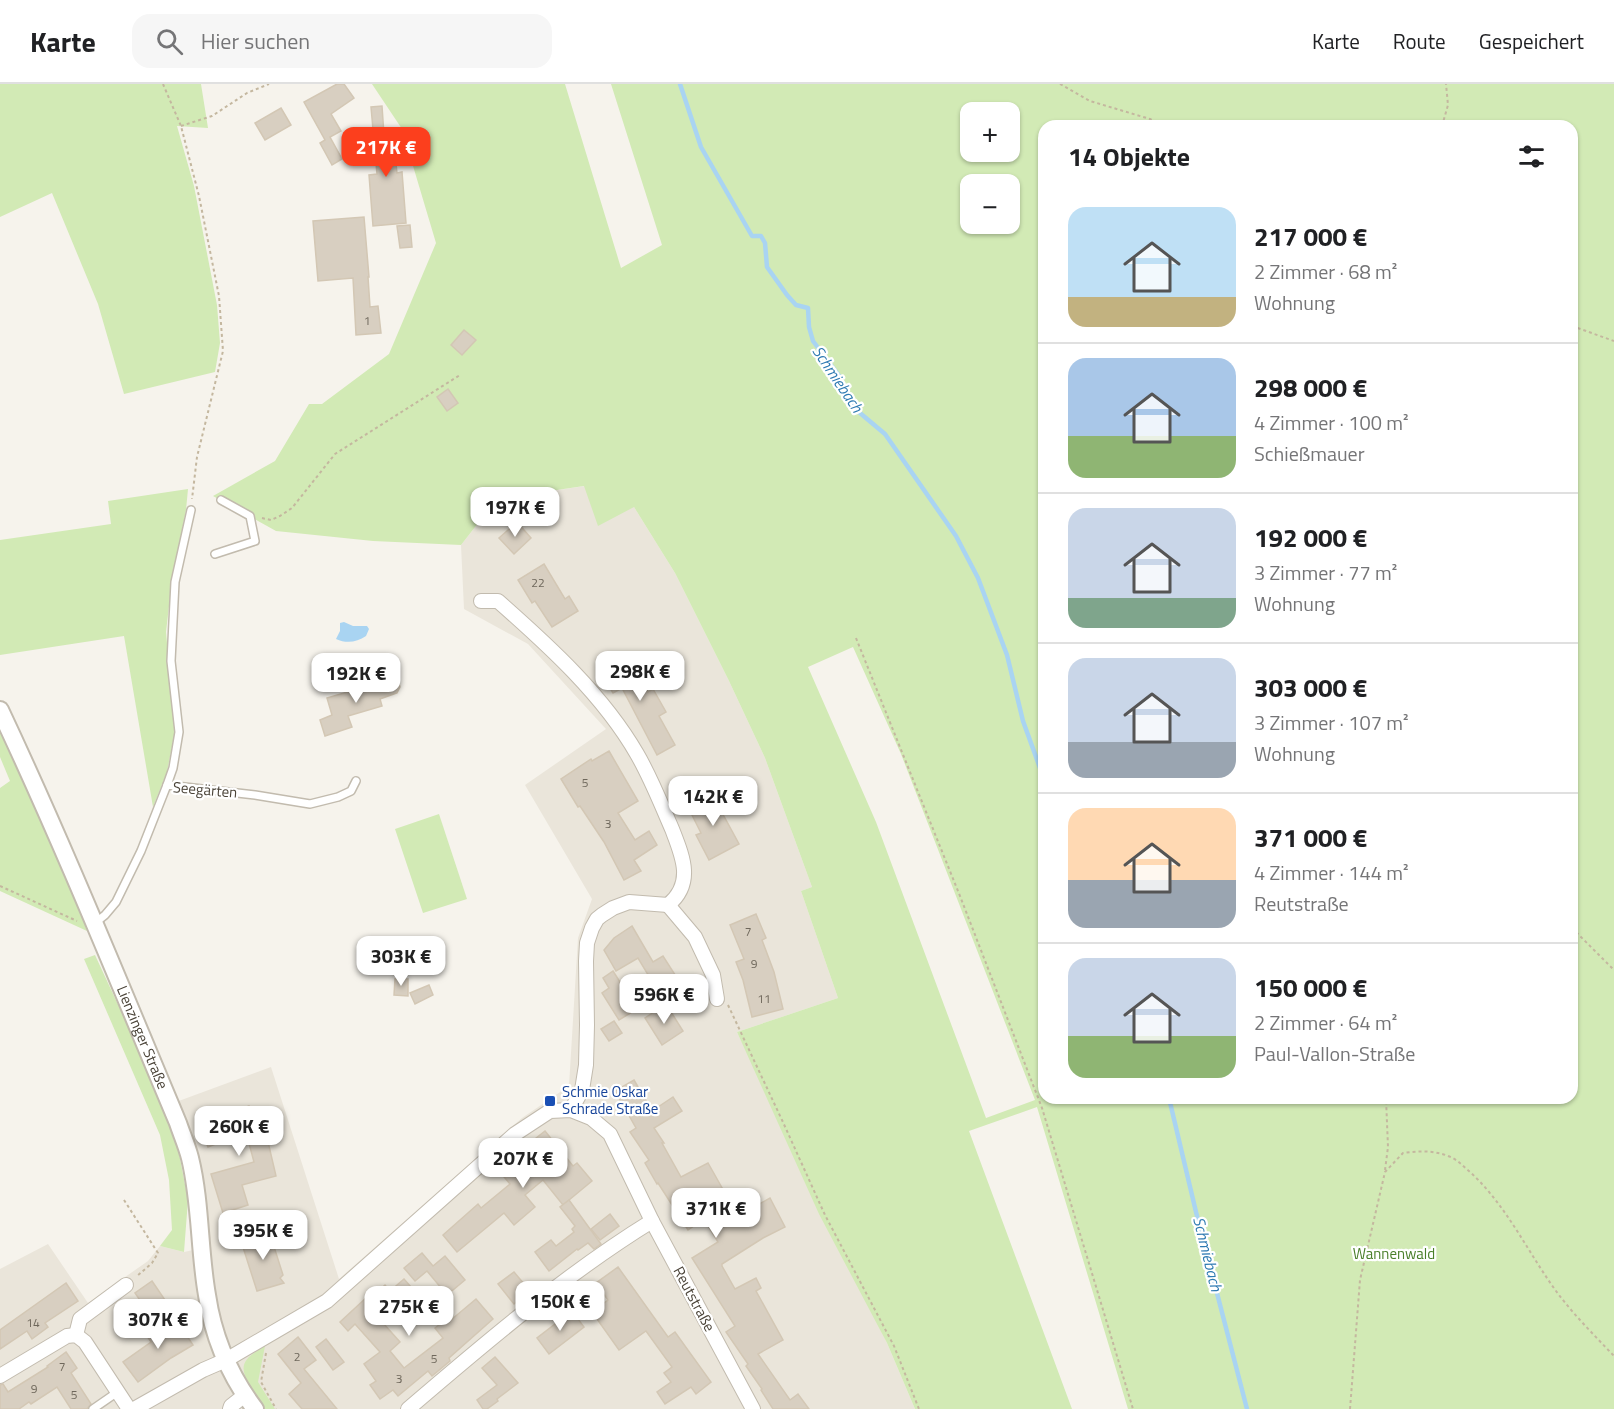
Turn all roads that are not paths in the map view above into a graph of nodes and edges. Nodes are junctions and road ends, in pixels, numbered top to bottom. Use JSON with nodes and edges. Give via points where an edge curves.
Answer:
{"nodes":[{"id":1,"x":221,"y":500,"type":"dead end"},
{"id":2,"x":191,"y":510,"type":"road end"},
{"id":3,"x":215,"y":554,"type":"dead end"},
{"id":4,"x":481,"y":601,"type":"dead end"},
{"id":5,"x":0,"y":710,"type":"edge"},
{"id":6,"x":356,"y":782,"type":"dead end"},
{"id":7,"x":167,"y":785,"type":"junction"},
{"id":8,"x":668,"y":905,"type":"junction"},
{"id":9,"x":95,"y":923,"type":"junction"},
{"id":10,"x":717,"y":999,"type":"road end"},
{"id":11,"x":571,"y":1110,"type":"junction"},
{"id":12,"x":652,"y":1221,"type":"junction"},
{"id":13,"x":126,"y":1285,"type":"road end"},
{"id":14,"x":76,"y":1335,"type":"junction"},
{"id":15,"x":226,"y":1360,"type":"junction"},
{"id":16,"x":0,"y":1376,"type":"edge"},
{"id":17,"x":119,"y":1391,"type":"junction"},
{"id":18,"x":250,"y":1402,"type":"edge"},
{"id":19,"x":93,"y":1409,"type":"edge"},
{"id":20,"x":129,"y":1409,"type":"edge"},
{"id":21,"x":134,"y":1409,"type":"edge"},
{"id":22,"x":230,"y":1409,"type":"edge"},
{"id":23,"x":408,"y":1409,"type":"edge"},
{"id":24,"x":753,"y":1409,"type":"edge"}],
"edges":[{"from":1,"to":3,"type":"lane","via":[[250,516],[255,541]]},
{"from":2,"to":7,"type":"lane","via":[[175,582],[171,661],[179,732]]},
{"from":4,"to":8,"type":"street","via":[[498,602],[537,637],[610,714],[637,753],[682,856],[683,885]]},
{"from":5,"to":9,"type":"street","name":"Lienzinger Straße"},
{"from":6,"to":7,"type":"lane","name":"Seegärten","via":[[338,798],[310,804]]},
{"from":7,"to":9,"type":"lane","name":"Seegärten","via":[[116,902]]},
{"from":8,"to":10,"type":"street","via":[[695,937],[713,975]]},
{"from":8,"to":11,"type":"street","via":[[629,902],[602,915],[592,928],[586,961],[586,1065],[582,1090]]},
{"from":9,"to":15,"type":"street","name":"Lienzinger Straße","via":[[190,1157],[207,1296]]},
{"from":11,"to":12,"type":"street","name":"Reutstraße","via":[[591,1118],[610,1134]]},
{"from":11,"to":15,"type":"street","via":[[550,1111],[515,1134],[327,1301]]},
{"from":12,"to":23,"type":"street","via":[[582,1268]]},
{"from":12,"to":24,"type":"street","name":"Reutstraße"},
{"from":13,"to":14,"type":"street","via":[[80,1319]]},
{"from":14,"to":16,"type":"street","via":[[67,1336]]},
{"from":14,"to":17,"type":"street"},
{"from":15,"to":18,"type":"street","name":"Lienzinger Straße"},
{"from":15,"to":21,"type":"street"},
{"from":17,"to":19,"type":"lane"},
{"from":17,"to":20,"type":"street"},
{"from":18,"to":22,"type":"street"}]}
